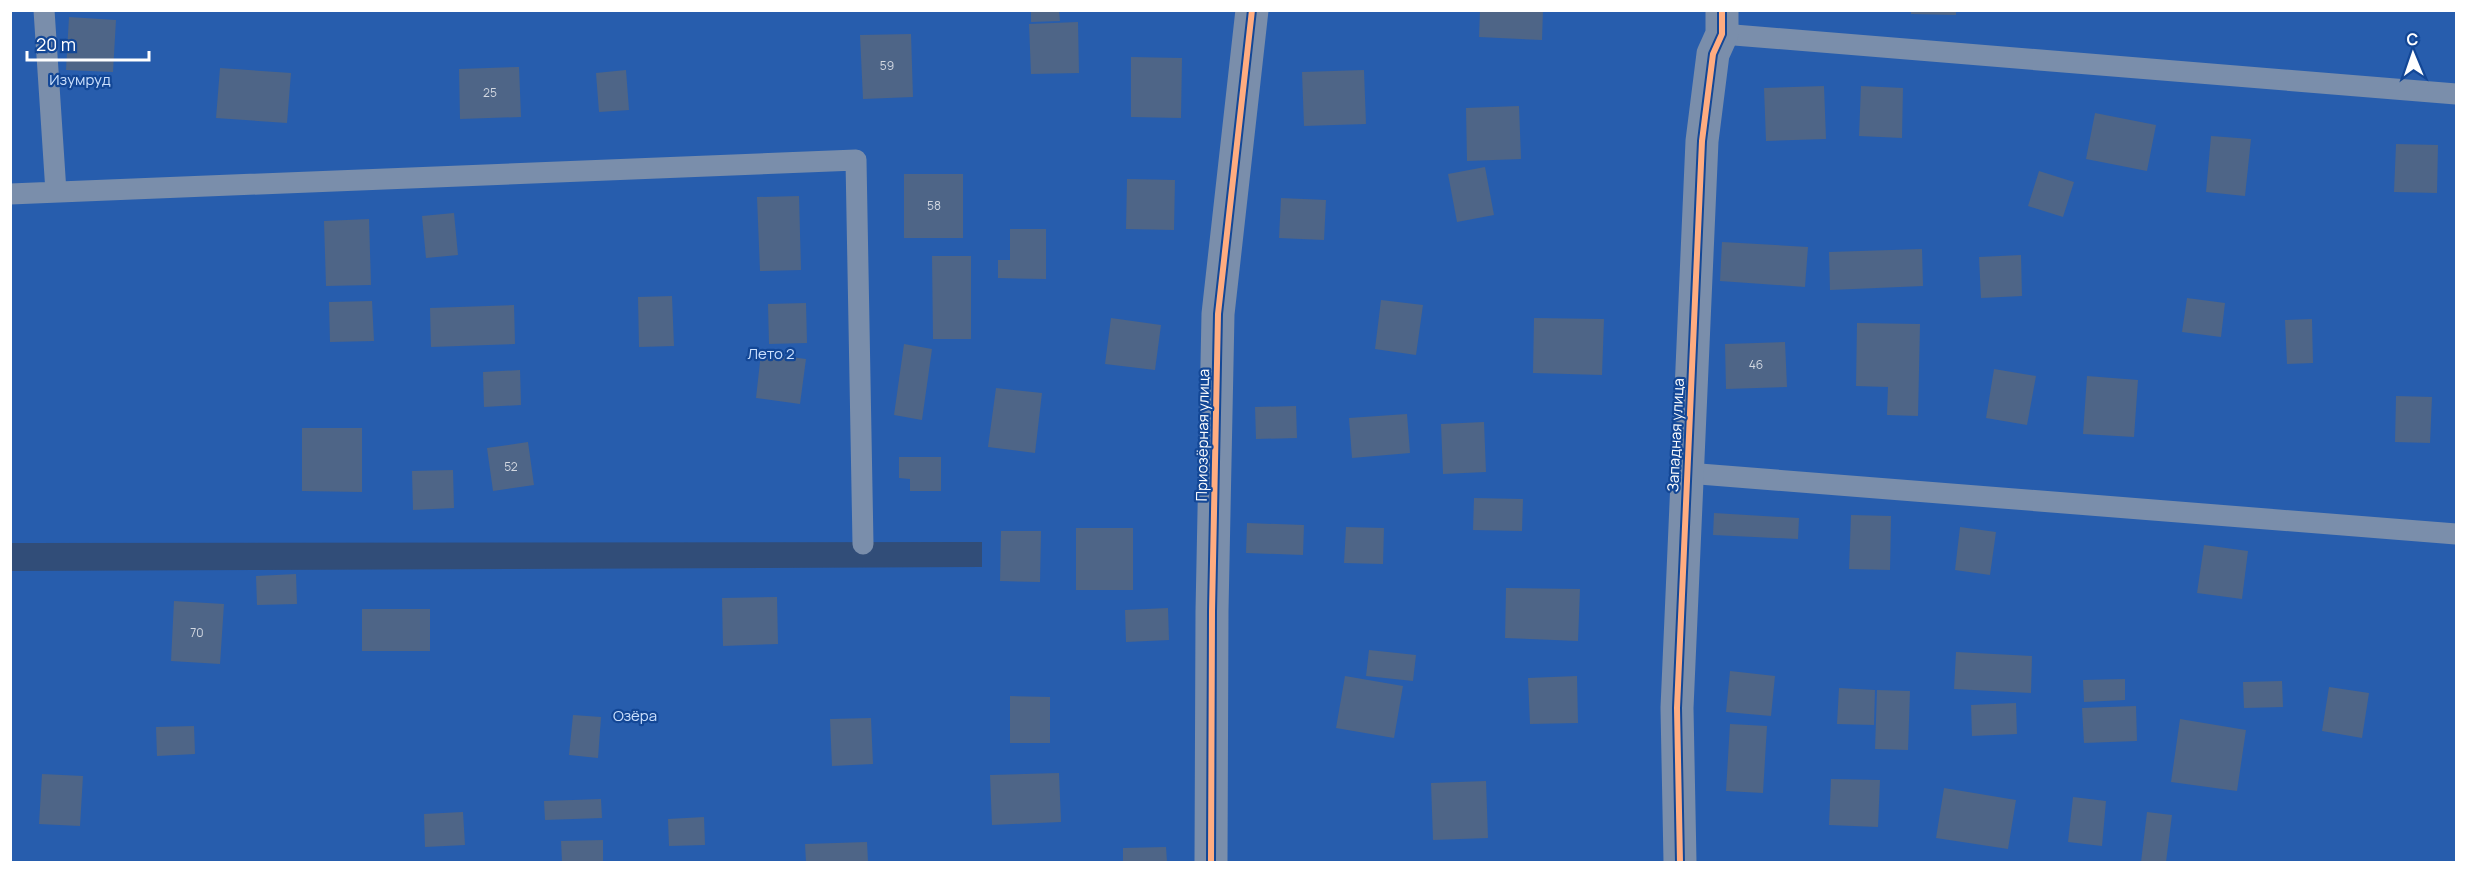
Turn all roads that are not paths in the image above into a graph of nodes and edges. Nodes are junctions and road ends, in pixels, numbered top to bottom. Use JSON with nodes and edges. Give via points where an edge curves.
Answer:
{"nodes":[{"id":1,"x":44,"y":10,"type":"edge"},
{"id":2,"x":1252,"y":10,"type":"edge"},
{"id":3,"x":1722,"y":22,"type":"edge"},
{"id":4,"x":2457,"y":94,"type":"edge"},
{"id":5,"x":56,"y":192,"type":"junction"},
{"id":6,"x":10,"y":194,"type":"edge"},
{"id":7,"x":1687,"y":473,"type":"junction"},
{"id":8,"x":2457,"y":534,"type":"edge"},
{"id":9,"x":863,"y":544,"type":"dead end"},
{"id":10,"x":1211,"y":862,"type":"edge"},
{"id":11,"x":1680,"y":862,"type":"edge"}],
"edges":[{"from":1,"to":5,"type":"lane"},
{"from":2,"to":10,"type":"street","name":"Приозёрная улица","via":[[1218,314]]},
{"from":3,"to":4,"type":"lane"},
{"from":3,"to":7,"type":"street","name":"Западная улица","via":[[1713,54],[1702,141]]},
{"from":5,"to":6,"type":"lane"},
{"from":5,"to":9,"type":"lane","via":[[856,160]]},
{"from":7,"to":8,"type":"lane"},
{"from":7,"to":11,"type":"street","name":"Западная улица","via":[[1677,708]]}]}
